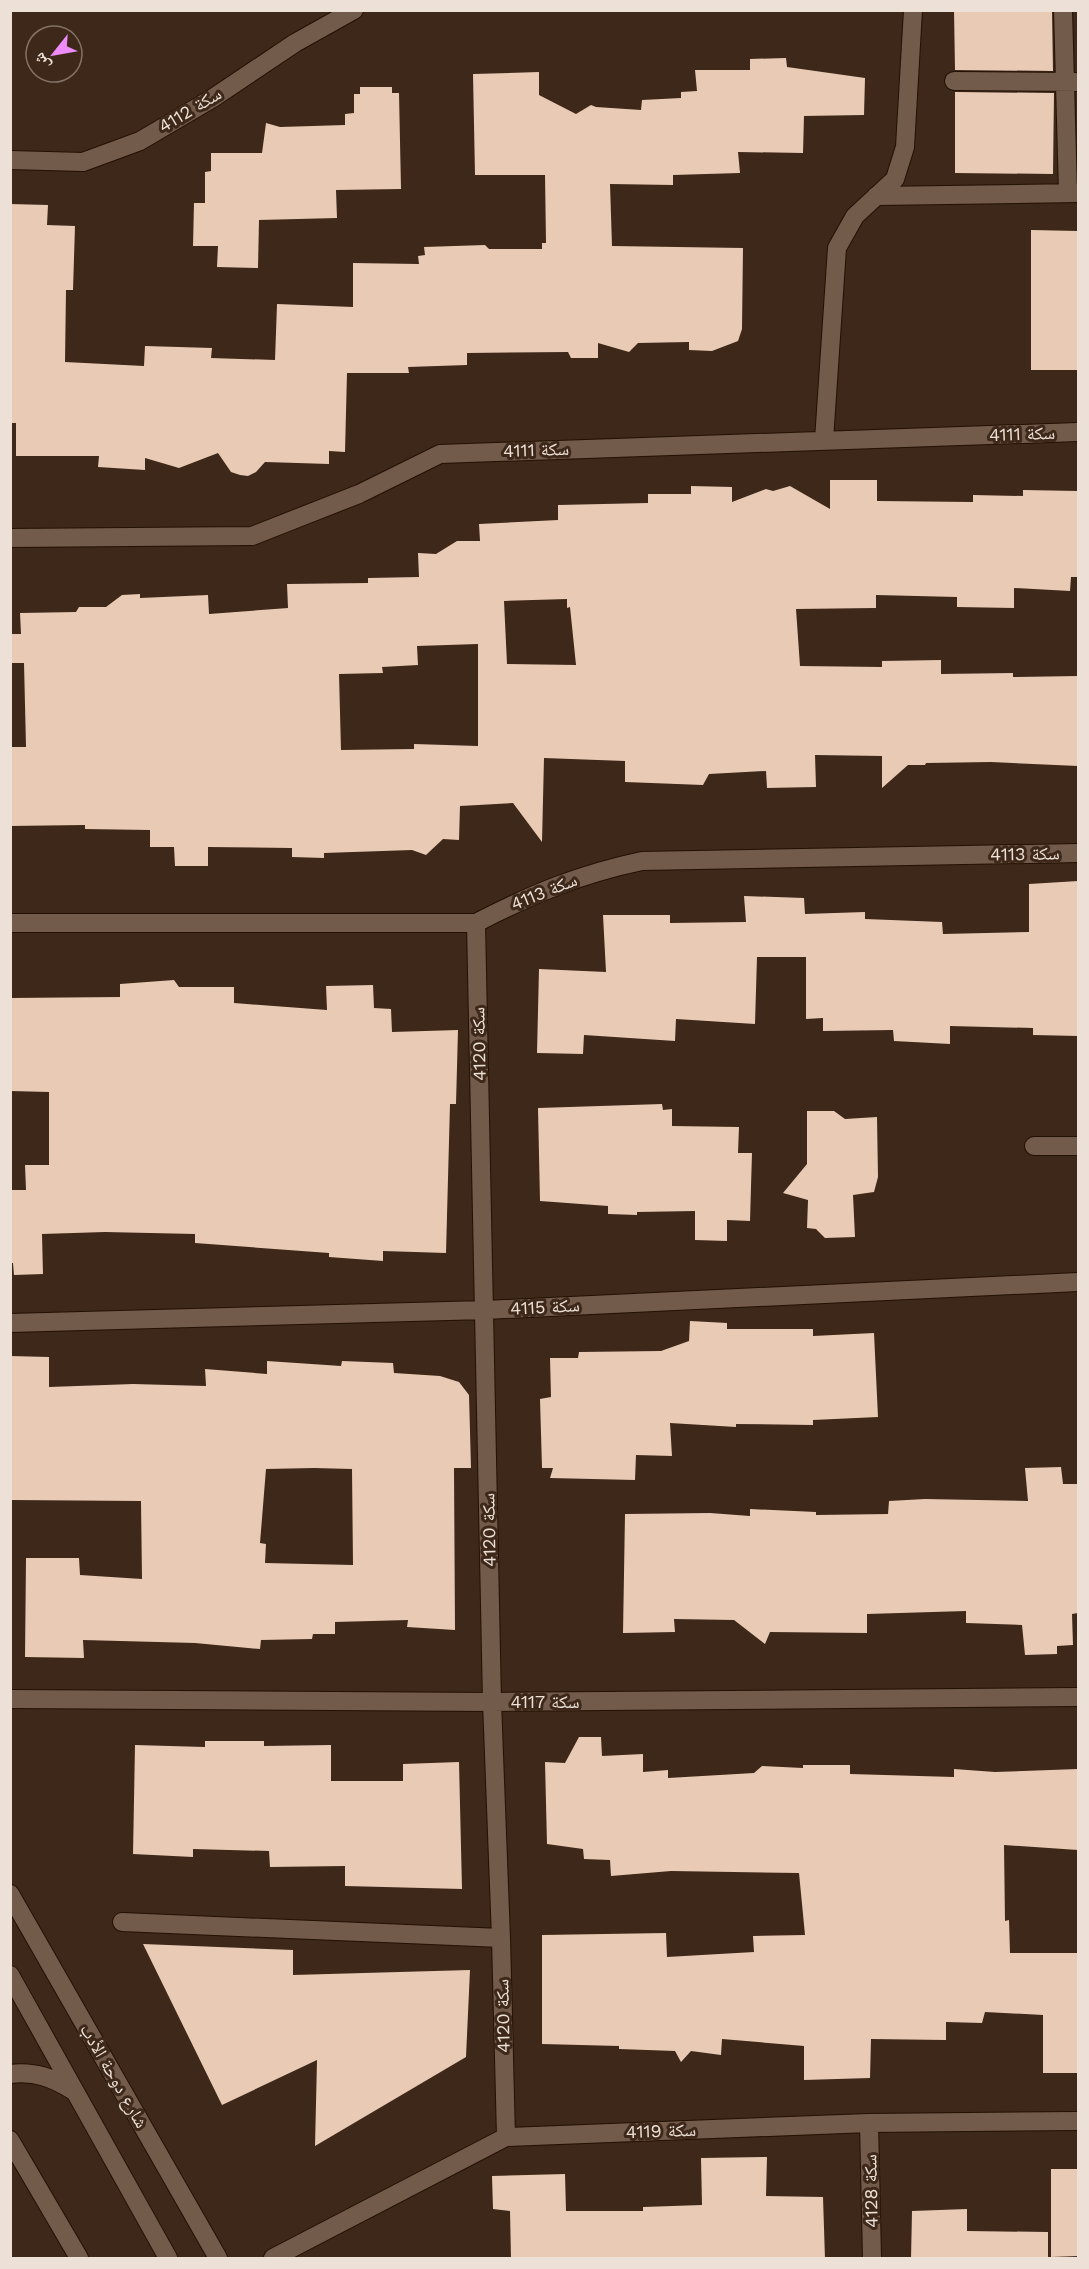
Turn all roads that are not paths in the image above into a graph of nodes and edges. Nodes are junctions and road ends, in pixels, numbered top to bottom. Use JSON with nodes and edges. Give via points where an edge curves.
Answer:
{"nodes":[{"id":1,"x":354,"y":10,"type":"edge"},
{"id":2,"x":913,"y":10,"type":"edge"},
{"id":3,"x":1063,"y":10,"type":"edge"},
{"id":4,"x":954,"y":81,"type":"dead end"},
{"id":5,"x":1072,"y":82,"type":"edge"},
{"id":6,"x":10,"y":160,"type":"edge"},
{"id":7,"x":1073,"y":193,"type":"edge"},
{"id":8,"x":876,"y":196,"type":"junction"},
{"id":9,"x":1078,"y":432,"type":"edge"},
{"id":10,"x":824,"y":440,"type":"junction"},
{"id":11,"x":10,"y":538,"type":"edge"},
{"id":12,"x":1078,"y":853,"type":"edge"},
{"id":13,"x":10,"y":923,"type":"edge"},
{"id":14,"x":476,"y":923,"type":"junction"},
{"id":15,"x":1034,"y":1146,"type":"dead end"},
{"id":16,"x":1078,"y":1146,"type":"edge"},
{"id":17,"x":1078,"y":1282,"type":"edge"},
{"id":18,"x":485,"y":1310,"type":"junction"},
{"id":19,"x":10,"y":1323,"type":"edge"},
{"id":20,"x":1078,"y":1697,"type":"edge"},
{"id":21,"x":10,"y":1699,"type":"edge"},
{"id":22,"x":492,"y":1702,"type":"junction"},
{"id":23,"x":10,"y":1894,"type":"edge"},
{"id":24,"x":122,"y":1922,"type":"dead end"},
{"id":25,"x":501,"y":1938,"type":"junction"},
{"id":26,"x":10,"y":1975,"type":"edge"},
{"id":27,"x":10,"y":2074,"type":"edge"},
{"id":28,"x":74,"y":2091,"type":"junction"},
{"id":29,"x":1078,"y":2121,"type":"edge"},
{"id":30,"x":869,"y":2123,"type":"junction"},
{"id":31,"x":506,"y":2137,"type":"junction"},
{"id":32,"x":10,"y":2140,"type":"edge"},
{"id":33,"x":79,"y":2259,"type":"edge"},
{"id":34,"x":168,"y":2259,"type":"edge"},
{"id":35,"x":218,"y":2259,"type":"edge"},
{"id":36,"x":273,"y":2259,"type":"edge"},
{"id":37,"x":872,"y":2259,"type":"edge"}],
"edges":[{"from":1,"to":6,"type":"street","name":"سكة 4112","via":[[140,141],[83,162]]},
{"from":2,"to":8,"type":"street","via":[[905,147],[895,178]]},
{"from":3,"to":5,"type":"street"},
{"from":4,"to":5,"type":"street"},
{"from":5,"to":7,"type":"street"},
{"from":7,"to":8,"type":"street"},
{"from":8,"to":10,"type":"street","via":[[855,216],[837,248]]},
{"from":9,"to":10,"type":"street","name":"سكة 4111"},
{"from":10,"to":11,"type":"street","name":"سكة 4111","via":[[440,454],[359,494],[252,536]]},
{"from":12,"to":14,"type":"street","name":"سكة 4113","via":[[642,861],[558,885]]},
{"from":13,"to":14,"type":"street","name":"سكة 4113"},
{"from":14,"to":18,"type":"street","name":"سكة 4120"},
{"from":15,"to":16,"type":"street"},
{"from":17,"to":18,"type":"street","name":"سكة 4115"},
{"from":18,"to":19,"type":"street","name":"سكة 4115"},
{"from":18,"to":22,"type":"street","name":"سكة 4120"},
{"from":20,"to":22,"type":"street","name":"سكة 4117"},
{"from":21,"to":22,"type":"street","name":"سكة 4117"},
{"from":22,"to":25,"type":"street","name":"سكة 4120"},
{"from":23,"to":35,"type":"street","name":"شارع دوحة الأدب"},
{"from":24,"to":25,"type":"street"},
{"from":25,"to":31,"type":"street","name":"سكة 4120"},
{"from":26,"to":28,"type":"street"},
{"from":27,"to":28,"type":"street","via":[[27,2072],[53,2078]]},
{"from":28,"to":34,"type":"street"},
{"from":29,"to":30,"type":"street","name":"سكة 4119"},
{"from":30,"to":31,"type":"street","name":"سكة 4119"},
{"from":30,"to":37,"type":"street","name":"سكة 4128"},
{"from":31,"to":36,"type":"street","name":"سكة 4119"},
{"from":32,"to":33,"type":"street"}]}
